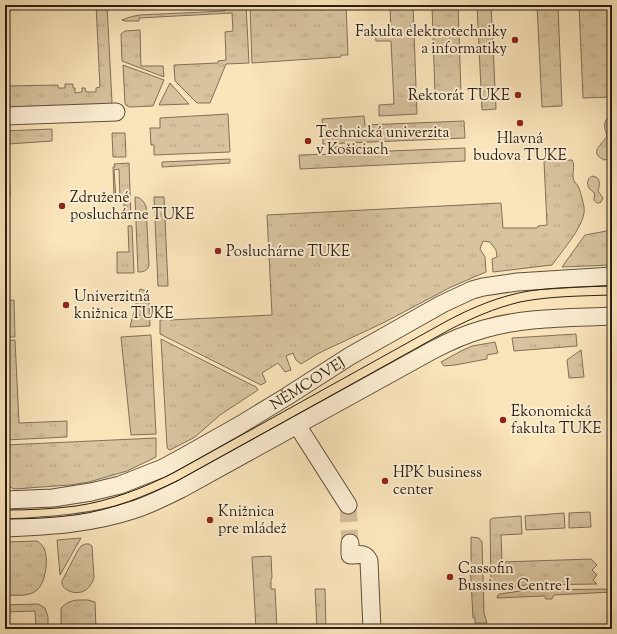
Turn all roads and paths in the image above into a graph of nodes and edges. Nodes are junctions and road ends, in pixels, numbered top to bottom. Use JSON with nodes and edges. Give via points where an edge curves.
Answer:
{"nodes":[{"id":1,"x":116,"y":112,"type":"dead end"},
{"id":2,"x":5,"y":116,"type":"edge"},
{"id":3,"x":612,"y":276,"type":"edge"},
{"id":4,"x":612,"y":316,"type":"edge"},
{"id":5,"x":297,"y":425,"type":"junction"},
{"id":6,"x":5,"y":500,"type":"edge"},
{"id":7,"x":348,"y":505,"type":"tunnel mouth"},
{"id":8,"x":5,"y":528,"type":"edge"},
{"id":9,"x":350,"y":543,"type":"tunnel mouth"},
{"id":10,"x":372,"y":629,"type":"edge"}],
"edges":[{"from":1,"to":2,"type":"street"},
{"from":3,"to":6,"type":"street","name":"NĚMCOVEJ","via":[[504,283],[472,290],[350,356],[246,422],[163,468],[120,485],[91,492],[53,498]]},
{"from":4,"to":5,"type":"street","name":"NĚMCOVEJ","via":[[531,320],[473,332],[433,350]]},
{"from":5,"to":7,"type":"street"},
{"from":5,"to":8,"type":"street","name":"NĚMCOVEJ","via":[[181,489],[133,510],[74,524]]},
{"from":9,"to":10,"type":"street","via":[[350,555],[363,554],[369,561]]}]}
